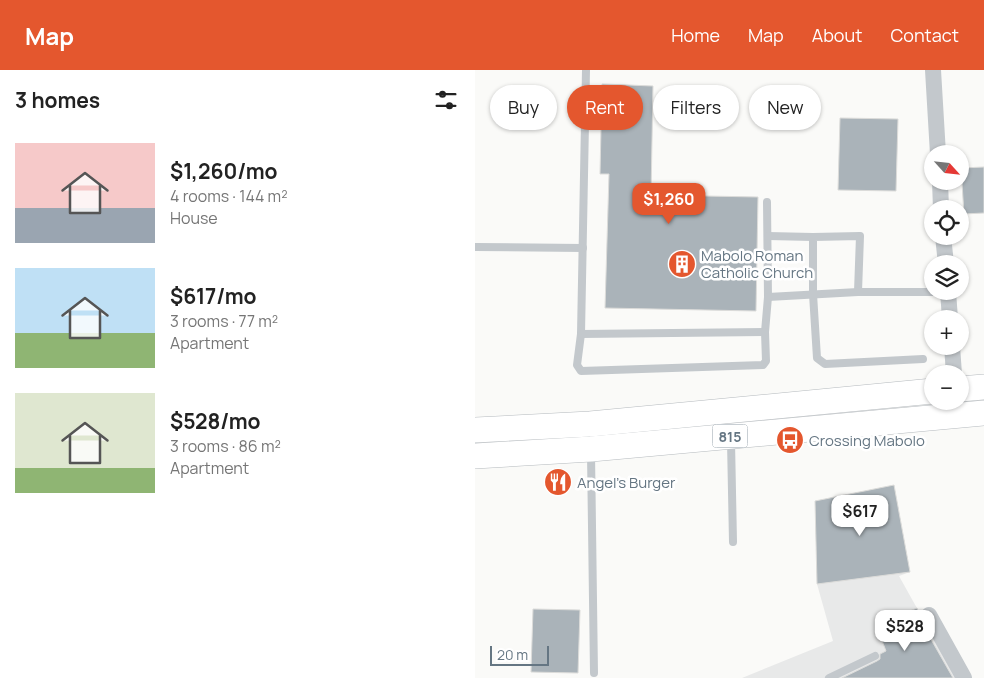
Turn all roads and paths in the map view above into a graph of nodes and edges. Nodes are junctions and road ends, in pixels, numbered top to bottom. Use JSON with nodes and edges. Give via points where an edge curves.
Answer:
{"nodes":[{"id":1,"x":586,"y":70,"type":"edge"},
{"id":2,"x":933,"y":70,"type":"edge"},
{"id":3,"x":937,"y":145,"type":"edge"},
{"id":4,"x":767,"y":202,"type":"dead end"},
{"id":5,"x":768,"y":236,"type":"junction"},
{"id":6,"x":813,"y":236,"type":"junction"},
{"id":7,"x":475,"y":247,"type":"edge"},
{"id":8,"x":583,"y":248,"type":"junction"},
{"id":9,"x":858,"y":292,"type":"junction"},
{"id":10,"x":924,"y":292,"type":"edge"},
{"id":11,"x":813,"y":294,"type":"junction"},
{"id":12,"x":768,"y":297,"type":"junction"},
{"id":13,"x":765,"y":332,"type":"junction"},
{"id":14,"x":581,"y":334,"type":"junction"},
{"id":15,"x":923,"y":359,"type":"dead end"},
{"id":16,"x":984,"y":387,"type":"edge"},
{"id":17,"x":969,"y":388,"type":"edge"},
{"id":18,"x":924,"y":392,"type":"edge"},
{"id":19,"x":949,"y":410,"type":"edge"},
{"id":20,"x":964,"y":410,"type":"edge"},
{"id":21,"x":984,"y":413,"type":"edge"},
{"id":22,"x":475,"y":430,"type":"edge"},
{"id":23,"x":731,"y":436,"type":"junction"},
{"id":24,"x":591,"y":449,"type":"junction"},
{"id":25,"x":475,"y":456,"type":"edge"},
{"id":26,"x":733,"y":542,"type":"dead end"},
{"id":27,"x":929,"y":614,"type":"dead end"},
{"id":28,"x":875,"y":656,"type":"dead end"},
{"id":29,"x":594,"y":673,"type":"dead end"},
{"id":30,"x":829,"y":678,"type":"edge"},
{"id":31,"x":964,"y":678,"type":"edge"}],
"edges":[{"from":1,"to":8,"type":"lane"},
{"from":2,"to":3,"type":"street"},
{"from":4,"to":5,"type":"lane"},
{"from":5,"to":6,"type":"lane"},
{"from":5,"to":12,"type":"lane"},
{"from":6,"to":9,"type":"lane","via":[[861,236]]},
{"from":6,"to":11,"type":"lane"},
{"from":7,"to":8,"type":"lane"},
{"from":8,"to":14,"type":"lane"},
{"from":9,"to":10,"type":"lane"},
{"from":9,"to":11,"type":"lane"},
{"from":11,"to":12,"type":"lane"},
{"from":11,"to":15,"type":"lane","via":[[819,361],[825,364]]},
{"from":12,"to":13,"type":"lane"},
{"from":13,"to":14,"type":"lane"},
{"from":13,"to":14,"type":"lane","via":[[767,362],[763,365],[581,371],[577,365]]},
{"from":16,"to":17,"type":"main road"},
{"from":18,"to":22,"type":"main road","number":"815","via":[[590,424]]},
{"from":19,"to":23,"type":"main road","number":"815"},
{"from":20,"to":21,"type":"main road","number":"815"},
{"from":23,"to":24,"type":"main road","number":"815"},
{"from":23,"to":26,"type":"lane"},
{"from":24,"to":25,"type":"main road","number":"815"},
{"from":24,"to":29,"type":"lane"},
{"from":27,"to":31,"type":"street"},
{"from":28,"to":30,"type":"lane"}]}
